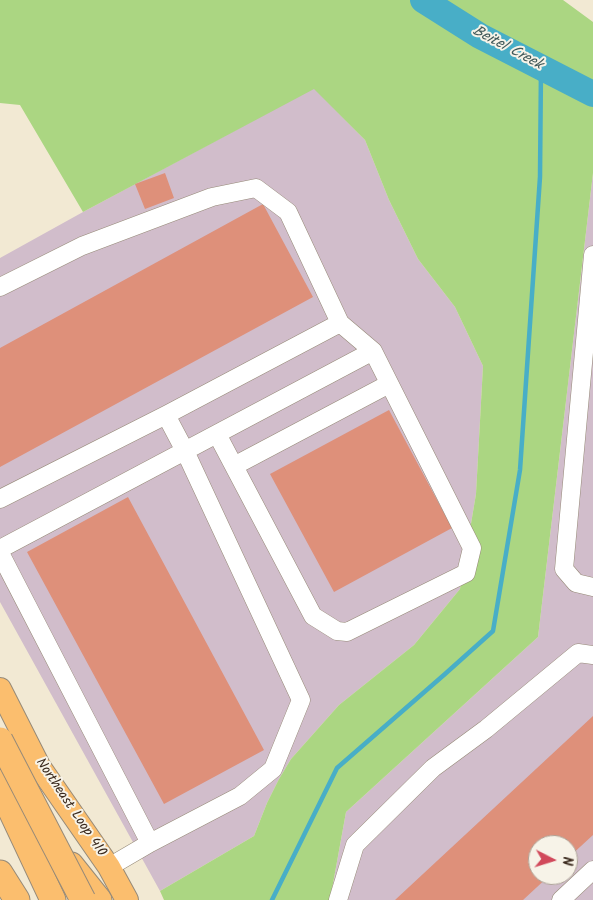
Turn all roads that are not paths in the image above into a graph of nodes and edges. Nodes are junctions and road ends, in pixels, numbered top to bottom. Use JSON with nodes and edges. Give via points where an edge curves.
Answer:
{"nodes":[{"id":1,"x":593,"y":255,"type":"edge"},
{"id":2,"x":0,"y":287,"type":"edge"},
{"id":3,"x":340,"y":323,"type":"junction"},
{"id":4,"x":373,"y":351,"type":"junction"},
{"id":5,"x":389,"y":384,"type":"junction"},
{"id":6,"x":166,"y":415,"type":"junction"},
{"id":7,"x":217,"y":434,"type":"junction"},
{"id":8,"x":185,"y":451,"type":"junction"},
{"id":9,"x":234,"y":466,"type":"junction"},
{"id":10,"x":0,"y":499,"type":"edge"},
{"id":11,"x":0,"y":549,"type":"edge"},
{"id":12,"x":0,"y":553,"type":"edge"},
{"id":13,"x":593,"y":587,"type":"edge"},
{"id":14,"x":593,"y":655,"type":"edge"},
{"id":15,"x":0,"y":689,"type":"edge"},
{"id":16,"x":0,"y":740,"type":"edge"},
{"id":17,"x":0,"y":776,"type":"edge"},
{"id":18,"x":0,"y":786,"type":"edge"},
{"id":19,"x":0,"y":818,"type":"edge"},
{"id":20,"x":150,"y":843,"type":"junction"},
{"id":21,"x":109,"y":866,"type":"junction"},
{"id":22,"x":593,"y":870,"type":"edge"},
{"id":23,"x":0,"y":873,"type":"edge"},
{"id":24,"x":17,"y":900,"type":"edge"},
{"id":25,"x":52,"y":900,"type":"edge"},
{"id":26,"x":83,"y":900,"type":"edge"},
{"id":27,"x":100,"y":900,"type":"edge"},
{"id":28,"x":127,"y":900,"type":"edge"},
{"id":29,"x":338,"y":900,"type":"edge"},
{"id":30,"x":561,"y":900,"type":"edge"}],
"edges":[{"from":1,"to":13,"type":"lane","via":[[564,569],[576,583]]},
{"from":2,"to":3,"type":"lane","via":[[82,246],[212,196],[256,188],[288,212]]},
{"from":3,"to":4,"type":"lane"},
{"from":3,"to":6,"type":"lane"},
{"from":4,"to":5,"type":"lane"},
{"from":4,"to":7,"type":"lane"},
{"from":5,"to":9,"type":"lane"},
{"from":5,"to":9,"type":"lane","via":[[472,548],[466,573],[347,632],[337,632],[313,616]]},
{"from":6,"to":8,"type":"lane"},
{"from":6,"to":10,"type":"lane"},
{"from":7,"to":8,"type":"lane"},
{"from":7,"to":9,"type":"lane"},
{"from":8,"to":11,"type":"lane"},
{"from":8,"to":20,"type":"lane","via":[[301,700],[273,769],[240,796]]},
{"from":12,"to":20,"type":"lane"},
{"from":14,"to":29,"type":"lane","via":[[578,654],[433,768],[355,846]]},
{"from":15,"to":21,"type":"main road","name":"Northeast Loop 410","via":[[39,766]]},
{"from":16,"to":26,"type":"highway","bridge":true},
{"from":17,"to":27,"type":"highway"},
{"from":18,"to":25,"type":"highway"},
{"from":19,"to":25,"type":"highway"},
{"from":20,"to":21,"type":"lane"},
{"from":21,"to":28,"type":"main road","name":"Northeast Loop 410"},
{"from":22,"to":30,"type":"lane"},
{"from":23,"to":24,"type":"highway"}]}
